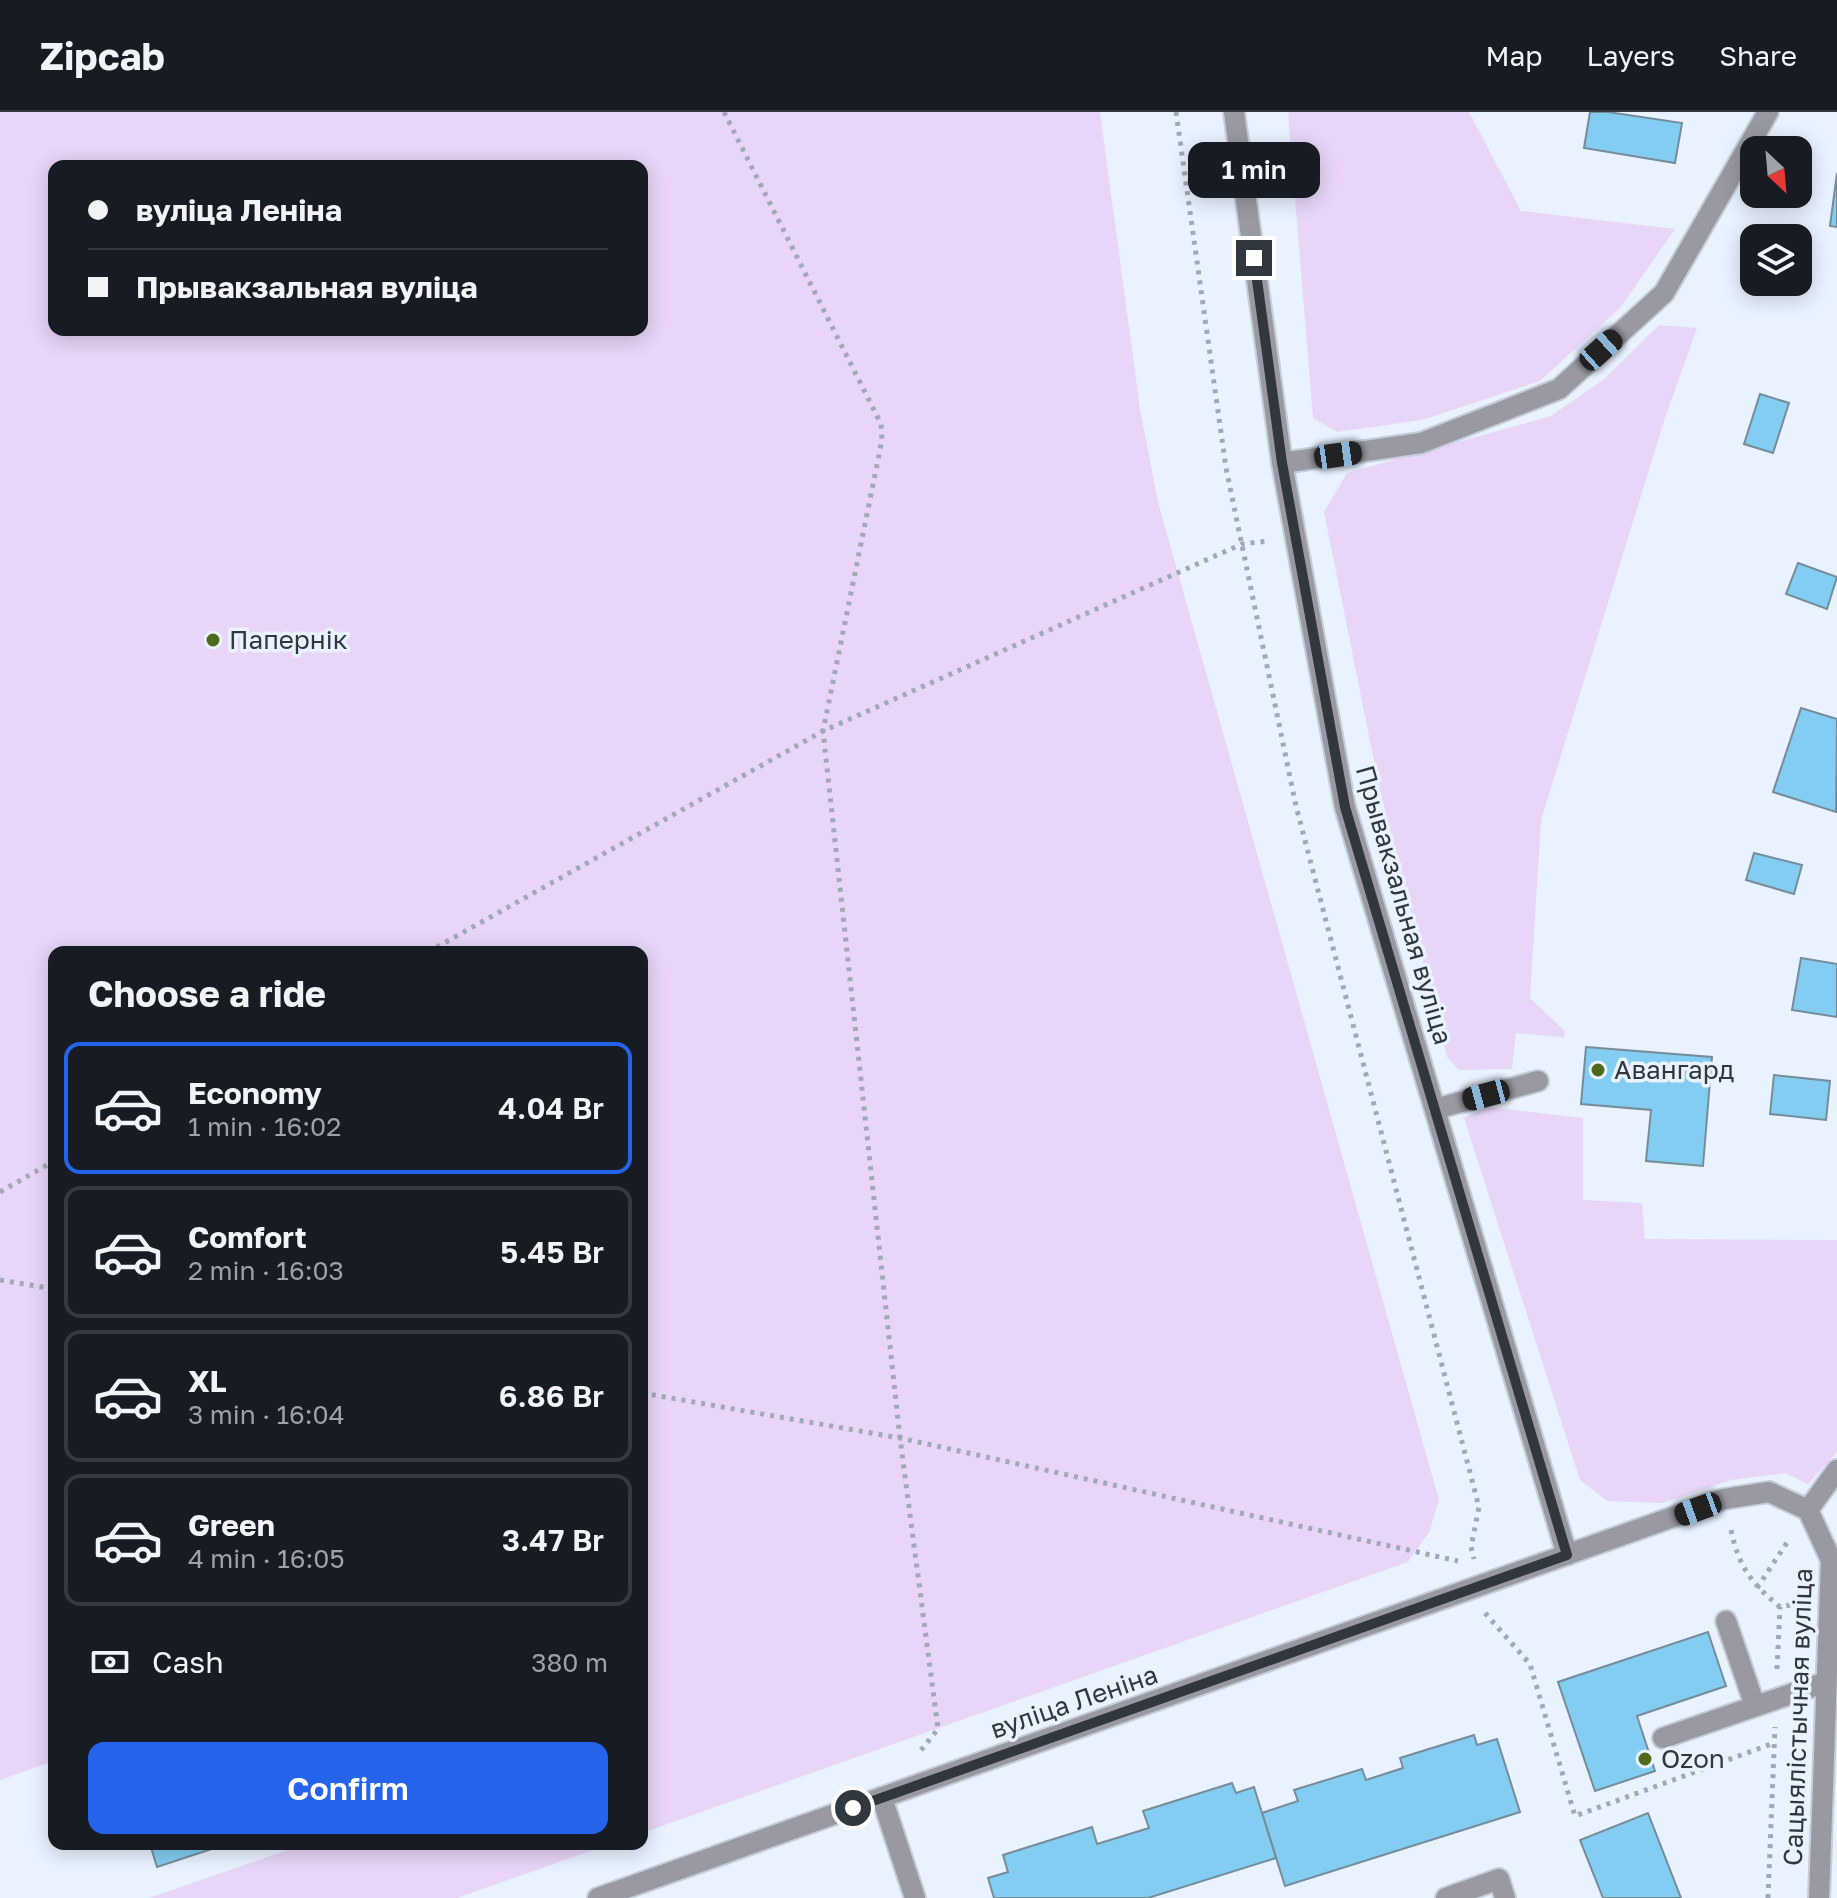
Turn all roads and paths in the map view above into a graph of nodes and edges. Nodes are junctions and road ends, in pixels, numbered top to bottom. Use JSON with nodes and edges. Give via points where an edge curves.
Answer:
{"nodes":[{"id":1,"x":724,"y":112,"type":"edge"},
{"id":2,"x":1176,"y":112,"type":"edge"},
{"id":3,"x":1234,"y":112,"type":"edge"},
{"id":4,"x":1768,"y":112,"type":"edge"},
{"id":5,"x":1282,"y":463,"type":"junction"},
{"id":6,"x":1296,"y":538,"type":"junction"},
{"id":7,"x":1242,"y":544,"type":"junction"},
{"id":8,"x":823,"y":731,"type":"junction"},
{"id":9,"x":439,"y":946,"type":"edge"},
{"id":10,"x":1538,"y":1081,"type":"dead end"},
{"id":11,"x":1435,"y":1109,"type":"junction"},
{"id":12,"x":48,"y":1164,"type":"edge"},
{"id":13,"x":0,"y":1192,"type":"edge"},
{"id":14,"x":0,"y":1280,"type":"edge"},
{"id":15,"x":48,"y":1288,"type":"edge"},
{"id":16,"x":648,"y":1394,"type":"edge"},
{"id":17,"x":900,"y":1438,"type":"junction"},
{"id":18,"x":1837,"y":1470,"type":"edge"},
{"id":19,"x":1808,"y":1510,"type":"junction"},
{"id":20,"x":1731,"y":1530,"type":"dead end"},
{"id":21,"x":1567,"y":1555,"type":"junction"},
{"id":22,"x":1757,"y":1588,"type":"junction"},
{"id":23,"x":1801,"y":1603,"type":"dead end"},
{"id":24,"x":1780,"y":1607,"type":"junction"},
{"id":25,"x":1485,"y":1612,"type":"dead end"},
{"id":26,"x":1726,"y":1621,"type":"dead end"},
{"id":27,"x":1826,"y":1682,"type":"junction"},
{"id":28,"x":1776,"y":1699,"type":"junction"},
{"id":29,"x":1755,"y":1706,"type":"junction"},
{"id":30,"x":1663,"y":1738,"type":"dead end"},
{"id":31,"x":1774,"y":1743,"type":"junction"},
{"id":32,"x":882,"y":1798,"type":"junction"},
{"id":33,"x":598,"y":1898,"type":"edge"},
{"id":34,"x":915,"y":1898,"type":"edge"},
{"id":35,"x":1446,"y":1898,"type":"edge"},
{"id":36,"x":1505,"y":1898,"type":"edge"},
{"id":37,"x":1768,"y":1898,"type":"edge"},
{"id":38,"x":1819,"y":1898,"type":"edge"}],
"edges":[{"from":1,"to":8,"type":"path","via":[[881,424]]},
{"from":2,"to":7,"type":"path","via":[[1226,468]]},
{"from":3,"to":5,"type":"street","name":"Прывакзальная вуліца"},
{"from":4,"to":5,"type":"street","via":[[1664,293],[1559,389],[1421,443]]},
{"from":5,"to":6,"type":"street","name":"Прывакзальная вуліца"},
{"from":6,"to":7,"type":"path"},
{"from":6,"to":11,"type":"street","name":"Прывакзальная вуліца","via":[[1345,807]]},
{"from":7,"to":8,"type":"path"},
{"from":7,"to":17,"type":"path","via":[[1296,806],[1479,1507],[1471,1547],[1475,1565]]},
{"from":8,"to":9,"type":"path"},
{"from":8,"to":17,"type":"path"},
{"from":10,"to":11,"type":"street"},
{"from":11,"to":21,"type":"street","name":"Прывакзальная вуліца"},
{"from":12,"to":13,"type":"path"},
{"from":14,"to":15,"type":"path"},
{"from":16,"to":17,"type":"path"},
{"from":17,"to":32,"type":"path","via":[[938,1729]]},
{"from":18,"to":19,"type":"street"},
{"from":19,"to":21,"type":"street","via":[[1769,1492],[1724,1499]]},
{"from":19,"to":22,"type":"path"},
{"from":19,"to":27,"type":"street","name":"Сацыялістычная вуліца","via":[[1831,1560]]},
{"from":20,"to":22,"type":"path","via":[[1737,1558]]},
{"from":21,"to":32,"type":"street","name":"вуліца Леніна"},
{"from":22,"to":24,"type":"path"},
{"from":23,"to":24,"type":"path"},
{"from":24,"to":28,"type":"path"},
{"from":25,"to":31,"type":"path","via":[[1530,1664],[1575,1816]]},
{"from":26,"to":29,"type":"street"},
{"from":27,"to":28,"type":"street"},
{"from":27,"to":38,"type":"street","name":"Сацыялістычная вуліца"},
{"from":28,"to":29,"type":"street"},
{"from":28,"to":31,"type":"path"},
{"from":29,"to":30,"type":"street"},
{"from":31,"to":37,"type":"path"},
{"from":32,"to":33,"type":"street","name":"вуліца Леніна"},
{"from":32,"to":34,"type":"street"},
{"from":35,"to":36,"type":"street","via":[[1499,1879]]}]}
